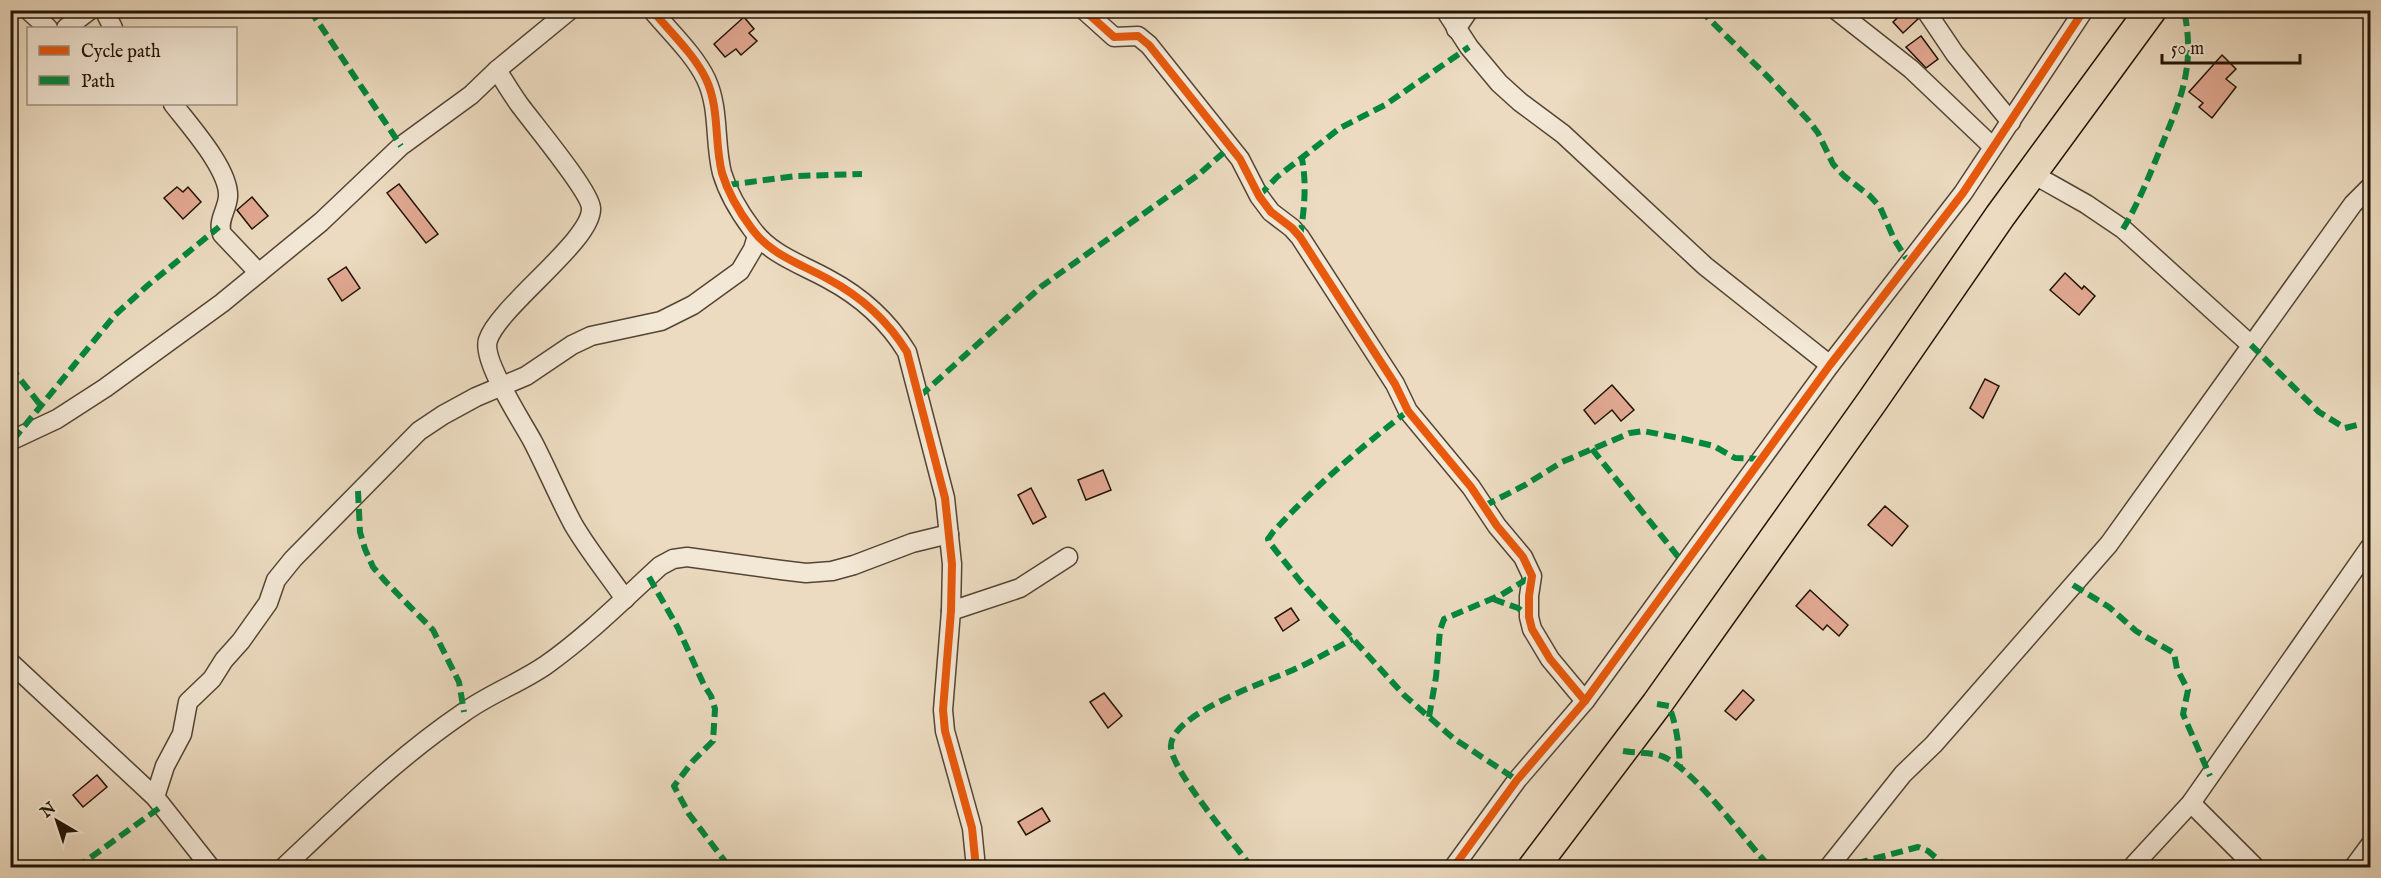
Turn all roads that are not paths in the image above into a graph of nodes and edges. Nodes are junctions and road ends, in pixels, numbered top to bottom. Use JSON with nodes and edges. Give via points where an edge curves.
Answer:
{"nodes":[{"id":1,"x":28,"y":10,"type":"edge"},
{"id":2,"x":90,"y":10,"type":"edge"},
{"id":3,"x":104,"y":10,"type":"edge"},
{"id":4,"x":570,"y":10,"type":"edge"},
{"id":5,"x":652,"y":10,"type":"edge"},
{"id":6,"x":1084,"y":10,"type":"edge"},
{"id":7,"x":1445,"y":10,"type":"edge"},
{"id":8,"x":1469,"y":10,"type":"edge"},
{"id":9,"x":1836,"y":10,"type":"edge"},
{"id":10,"x":2084,"y":10,"type":"edge"},
{"id":11,"x":2151,"y":10,"type":"edge"},
{"id":12,"x":1926,"y":12,"type":"edge"},
{"id":13,"x":47,"y":27,"type":"edge"},
{"id":14,"x":67,"y":27,"type":"edge"},
{"id":15,"x":113,"y":27,"type":"edge"},
{"id":16,"x":1456,"y":29,"type":"junction"},
{"id":17,"x":497,"y":70,"type":"junction"},
{"id":18,"x":174,"y":105,"type":"edge"},
{"id":19,"x":2011,"y":122,"type":"junction"},
{"id":20,"x":1993,"y":147,"type":"junction"},
{"id":21,"x":2031,"y":173,"type":"junction"},
{"id":22,"x":2370,"y":187,"type":"edge"},
{"id":23,"x":757,"y":236,"type":"junction"},
{"id":24,"x":259,"y":273,"type":"junction"},
{"id":25,"x":2251,"y":345,"type":"junction"},
{"id":26,"x":1830,"y":365,"type":"junction"},
{"id":27,"x":500,"y":385,"type":"junction"},
{"id":28,"x":10,"y":441,"type":"edge"},
{"id":29,"x":950,"y":534,"type":"junction"},
{"id":30,"x":2370,"y":547,"type":"edge"},
{"id":31,"x":1068,"y":557,"type":"dead end"},
{"id":32,"x":625,"y":599,"type":"junction"},
{"id":33,"x":951,"y":611,"type":"junction"},
{"id":34,"x":10,"y":662,"type":"edge"},
{"id":35,"x":1585,"y":701,"type":"junction"},
{"id":36,"x":155,"y":797,"type":"junction"},
{"id":37,"x":2191,"y":803,"type":"junction"},
{"id":38,"x":2370,"y":845,"type":"edge"},
{"id":39,"x":211,"y":867,"type":"edge"},
{"id":40,"x":283,"y":867,"type":"edge"},
{"id":41,"x":976,"y":867,"type":"edge"},
{"id":42,"x":1453,"y":867,"type":"edge"},
{"id":43,"x":1533,"y":867,"type":"edge"},
{"id":44,"x":1828,"y":867,"type":"edge"},
{"id":45,"x":2131,"y":867,"type":"edge"},
{"id":46,"x":2256,"y":867,"type":"edge"},
{"id":47,"x":2353,"y":867,"type":"edge"}],
"edges":[{"from":1,"to":13,"type":"street"},
{"from":2,"to":14,"type":"street"},
{"from":3,"to":15,"type":"street"},
{"from":4,"to":17,"type":"street"},
{"from":5,"to":23,"type":"street","via":[[706,78],[717,115],[722,172]]},
{"from":6,"to":35,"type":"street","via":[[1114,37],[1138,36],[1149,45],[1240,159],[1270,212],[1300,237],[1395,384],[1408,411],[1523,556],[1532,576],[1532,629],[1550,659]]},
{"from":7,"to":16,"type":"street"},
{"from":8,"to":16,"type":"street"},
{"from":9,"to":20,"type":"street","via":[[1926,82]]},
{"from":10,"to":19,"type":"street"},
{"from":11,"to":21,"type":"highway"},
{"from":12,"to":19,"type":"street","via":[[1959,60]]},
{"from":16,"to":26,"type":"street","via":[[1499,83],[1520,102],[1563,134],[1705,266]]},
{"from":17,"to":24,"type":"street","via":[[471,95],[401,146],[321,222]]},
{"from":17,"to":27,"type":"street","via":[[591,207],[583,227],[506,313],[488,340],[487,348]]},
{"from":18,"to":24,"type":"street","via":[[222,174],[228,197],[219,227],[222,234]]},
{"from":19,"to":20,"type":"street"},
{"from":20,"to":26,"type":"street","via":[[1963,194]]},
{"from":21,"to":25,"type":"street","via":[[2123,229]]},
{"from":21,"to":43,"type":"highway","via":[[1658,704]]},
{"from":22,"to":25,"type":"street","via":[[2353,204]]},
{"from":23,"to":27,"type":"street","via":[[740,271],[693,305],[661,321],[591,336],[526,376]]},
{"from":23,"to":29,"type":"street","via":[[774,252],[830,280],[873,310],[898,337],[907,352],[927,423]]},
{"from":24,"to":28,"type":"street","via":[[105,388],[57,419]]},
{"from":25,"to":44,"type":"street","via":[[2109,544],[1934,744],[1903,774]]},
{"from":26,"to":35,"type":"street"},
{"from":27,"to":32,"type":"street","via":[[574,525]]},
{"from":27,"to":36,"type":"street","via":[[419,431],[293,559],[276,580],[268,603],[241,641],[212,679],[188,702],[182,735],[165,766]]},
{"from":29,"to":32,"type":"street","via":[[832,571],[806,573],[687,556],[660,566]]},
{"from":29,"to":33,"type":"street"},
{"from":30,"to":37,"type":"street"},
{"from":31,"to":33,"type":"street","via":[[1020,588]]},
{"from":32,"to":40,"type":"street","via":[[546,664],[464,711],[383,776]]},
{"from":33,"to":41,"type":"street","via":[[943,710],[945,731],[972,828]]},
{"from":34,"to":36,"type":"street"},
{"from":35,"to":42,"type":"street","via":[[1517,780]]},
{"from":36,"to":39,"type":"street"},
{"from":37,"to":45,"type":"street"},
{"from":37,"to":46,"type":"street"},
{"from":38,"to":47,"type":"street"}]}
